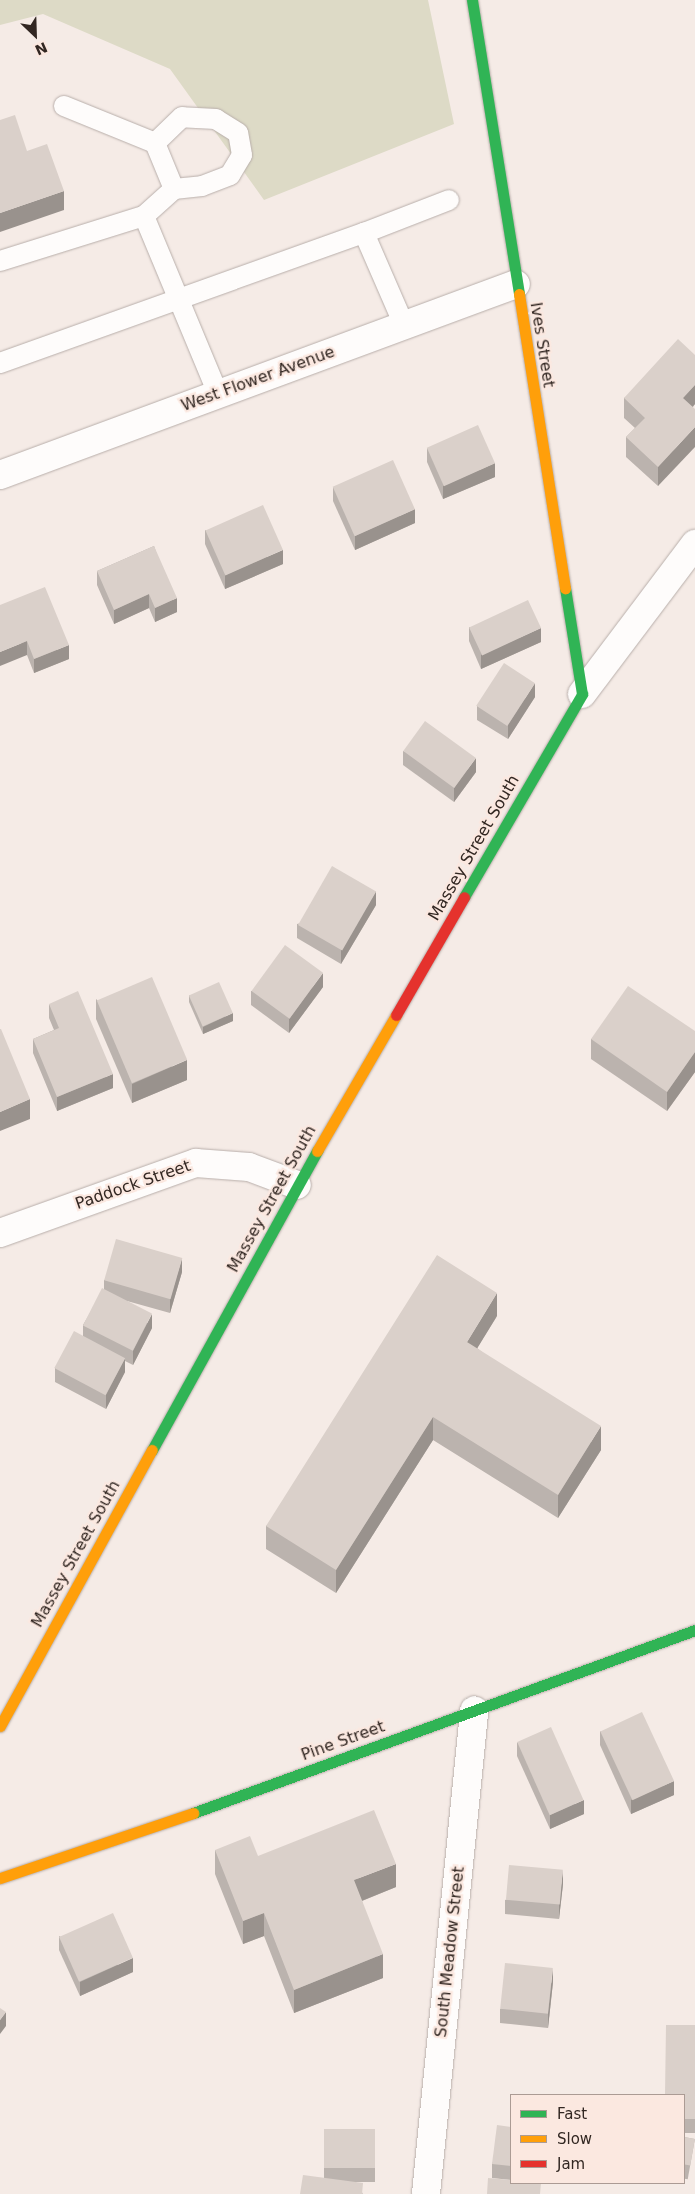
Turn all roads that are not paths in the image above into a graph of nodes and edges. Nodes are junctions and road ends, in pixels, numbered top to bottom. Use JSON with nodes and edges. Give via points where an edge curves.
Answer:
{"nodes":[{"id":1,"x":472,"y":0,"type":"edge"},
{"id":2,"x":64,"y":106,"type":"dead end"},
{"id":3,"x":155,"y":143,"type":"junction"},
{"id":4,"x":174,"y":189,"type":"junction"},
{"id":5,"x":449,"y":200,"type":"dead end"},
{"id":6,"x":144,"y":216,"type":"junction"},
{"id":7,"x":364,"y":233,"type":"junction"},
{"id":8,"x":0,"y":261,"type":"edge"},
{"id":9,"x":516,"y":284,"type":"junction"},
{"id":10,"x":180,"y":299,"type":"junction"},
{"id":11,"x":404,"y":325,"type":"junction"},
{"id":12,"x":0,"y":363,"type":"edge"},
{"id":13,"x":218,"y":394,"type":"junction"},
{"id":14,"x":0,"y":475,"type":"edge"},
{"id":15,"x":695,"y":544,"type":"edge"},
{"id":16,"x":582,"y":694,"type":"junction"},
{"id":17,"x":297,"y":1185,"type":"junction"},
{"id":18,"x":0,"y":1233,"type":"edge"},
{"id":19,"x":695,"y":1630,"type":"edge"},
{"id":20,"x":474,"y":1710,"type":"junction"},
{"id":21,"x":0,"y":1726,"type":"edge"},
{"id":22,"x":0,"y":1878,"type":"edge"},
{"id":23,"x":426,"y":2194,"type":"edge"}],
"edges":[{"from":1,"to":9,"type":"street","name":"Ives Street"},
{"from":2,"to":3,"type":"lane"},
{"from":3,"to":4,"type":"lane"},
{"from":3,"to":4,"type":"lane","via":[[182,117],[216,119],[238,133],[242,155],[230,175],[202,186]]},
{"from":4,"to":6,"type":"lane"},
{"from":5,"to":7,"type":"lane"},
{"from":6,"to":8,"type":"lane"},
{"from":6,"to":10,"type":"lane"},
{"from":7,"to":10,"type":"lane"},
{"from":7,"to":11,"type":"lane"},
{"from":9,"to":11,"type":"street","name":"West Flower Avenue"},
{"from":9,"to":16,"type":"street","name":"Ives Street"},
{"from":10,"to":12,"type":"lane"},
{"from":10,"to":13,"type":"lane"},
{"from":11,"to":13,"type":"street","name":"West Flower Avenue"},
{"from":13,"to":14,"type":"street","name":"West Flower Avenue"},
{"from":15,"to":16,"type":"street"},
{"from":16,"to":17,"type":"street","name":"Massey Street South"},
{"from":17,"to":18,"type":"street","name":"Paddock Street","via":[[249,1167],[196,1163]]},
{"from":17,"to":21,"type":"street","name":"Massey Street South"},
{"from":19,"to":20,"type":"street","name":"Pine Street"},
{"from":20,"to":22,"type":"street","name":"Pine Street","via":[[73,1857]]},
{"from":20,"to":23,"type":"street","name":"South Meadow Street"}]}
